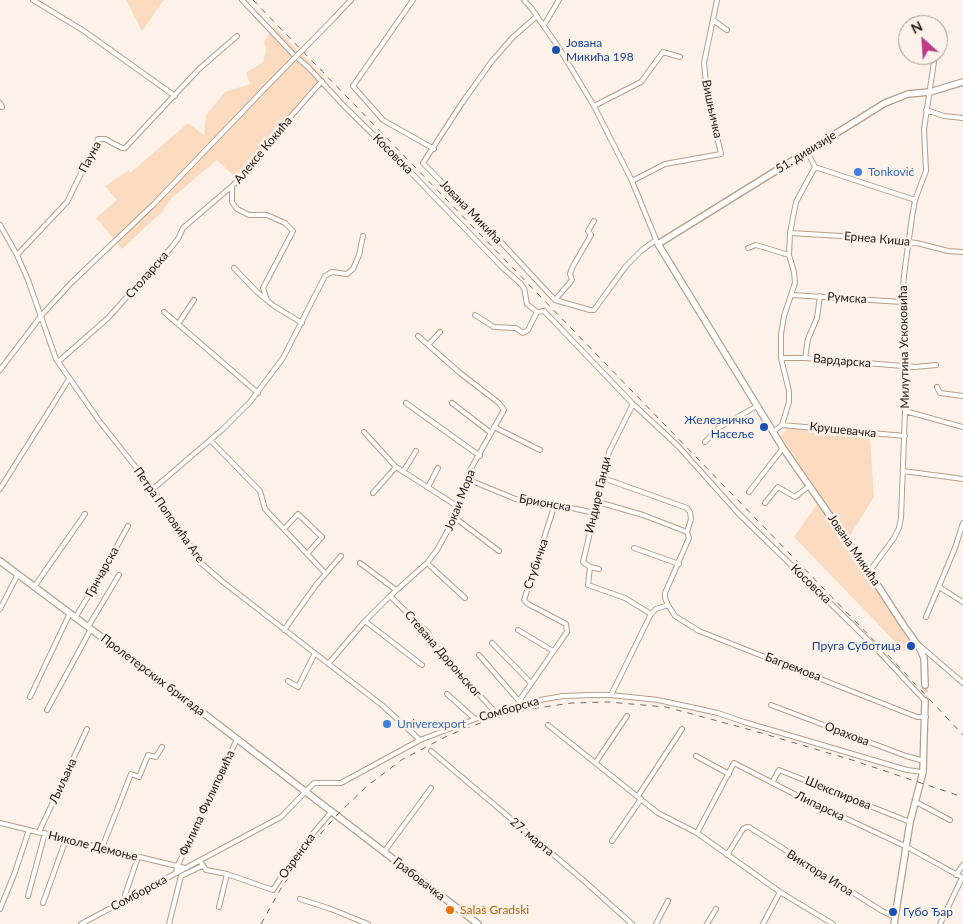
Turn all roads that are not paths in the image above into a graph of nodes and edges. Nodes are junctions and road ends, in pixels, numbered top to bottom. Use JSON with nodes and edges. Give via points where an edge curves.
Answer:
{"nodes":[{"id":1,"x":32,"y":0,"type":"edge"},
{"id":2,"x":242,"y":0,"type":"edge"},
{"id":3,"x":351,"y":0,"type":"edge"},
{"id":4,"x":414,"y":0,"type":"edge"},
{"id":5,"x":524,"y":0,"type":"edge"},
{"id":6,"x":559,"y":0,"type":"edge"},
{"id":7,"x":717,"y":0,"type":"edge"},
{"id":8,"x":537,"y":16,"type":"junction"},
{"id":9,"x":713,"y":20,"type":"junction"},
{"id":10,"x":544,"y":25,"type":"junction"},
{"id":11,"x":727,"y":30,"type":"dead end"},
{"id":12,"x":237,"y":36,"type":"dead end"},
{"id":13,"x":680,"y":57,"type":"dead end"},
{"id":14,"x":933,"y":65,"type":"edge"},
{"id":15,"x":322,"y":81,"type":"junction"},
{"id":16,"x":963,"y":82,"type":"edge"},
{"id":17,"x":930,"y":92,"type":"junction"},
{"id":18,"x":175,"y":96,"type":"junction"},
{"id":19,"x":594,"y":106,"type":"junction"},
{"id":20,"x":926,"y":110,"type":"junction"},
{"id":21,"x":963,"y":118,"type":"edge"},
{"id":22,"x":434,"y":149,"type":"junction"},
{"id":23,"x":808,"y":151,"type":"junction"},
{"id":24,"x":815,"y":166,"type":"junction"},
{"id":25,"x":632,"y":181,"type":"junction"},
{"id":26,"x":232,"y":186,"type":"junction"},
{"id":27,"x":915,"y":200,"type":"junction"},
{"id":28,"x":594,"y":221,"type":"dead end"},
{"id":29,"x":0,"y":225,"type":"edge"},
{"id":30,"x":790,"y":232,"type":"junction"},
{"id":31,"x":363,"y":236,"type":"dead end"},
{"id":32,"x":657,"y":242,"type":"junction"},
{"id":33,"x":907,"y":242,"type":"junction"},
{"id":34,"x":748,"y":248,"type":"dead end"},
{"id":35,"x":963,"y":252,"type":"edge"},
{"id":36,"x":17,"y":255,"type":"junction"},
{"id":37,"x":789,"y":255,"type":"junction"},
{"id":38,"x":234,"y":268,"type":"dead end"},
{"id":39,"x":792,"y":295,"type":"junction"},
{"id":40,"x":820,"y":296,"type":"junction"},
{"id":41,"x":194,"y":300,"type":"dead end"},
{"id":42,"x":267,"y":300,"type":"junction"},
{"id":43,"x":555,"y":300,"type":"junction"},
{"id":44,"x":902,"y":302,"type":"junction"},
{"id":45,"x":164,"y":312,"type":"dead end"},
{"id":46,"x":537,"y":312,"type":"junction"},
{"id":47,"x":41,"y":316,"type":"junction"},
{"id":48,"x":475,"y":316,"type":"dead end"},
{"id":49,"x":302,"y":323,"type":"junction"},
{"id":50,"x":178,"y":324,"type":"junction"},
{"id":51,"x":440,"y":332,"type":"dead end"},
{"id":52,"x":418,"y":336,"type":"dead end"},
{"id":53,"x":428,"y":345,"type":"junction"},
{"id":54,"x":781,"y":358,"type":"junction"},
{"id":55,"x":805,"y":358,"type":"junction"},
{"id":56,"x":58,"y":362,"type":"junction"},
{"id":57,"x":936,"y":365,"type":"dead end"},
{"id":58,"x":903,"y":366,"type":"junction"},
{"id":59,"x":0,"y":370,"type":"edge"},
{"id":60,"x":70,"y":379,"type":"junction"},
{"id":61,"x":937,"y":387,"type":"dead end"},
{"id":62,"x":258,"y":393,"type":"junction"},
{"id":63,"x":963,"y":396,"type":"edge"},
{"id":64,"x":406,"y":403,"type":"dead end"},
{"id":65,"x":452,"y":403,"type":"dead end"},
{"id":66,"x":633,"y":404,"type":"junction"},
{"id":67,"x":757,"y":406,"type":"junction"},
{"id":68,"x":905,"y":411,"type":"junction"},
{"id":69,"x":782,"y":425,"type":"junction"},
{"id":70,"x":494,"y":427,"type":"junction"},
{"id":71,"x":963,"y":427,"type":"edge"},
{"id":72,"x":364,"y":432,"type":"dead end"},
{"id":73,"x":773,"y":432,"type":"junction"},
{"id":74,"x":491,"y":433,"type":"junction"},
{"id":75,"x":905,"y":436,"type":"junction"},
{"id":76,"x":210,"y":440,"type":"junction"},
{"id":77,"x":705,"y":442,"type":"dead end"},
{"id":78,"x":783,"y":448,"type":"junction"},
{"id":79,"x":540,"y":450,"type":"dead end"},
{"id":80,"x":416,"y":451,"type":"dead end"},
{"id":81,"x":480,"y":456,"type":"junction"},
{"id":82,"x":396,"y":467,"type":"junction"},
{"id":83,"x":438,"y":468,"type":"dead end"},
{"id":84,"x":903,"y":471,"type":"junction"},
{"id":85,"x":403,"y":472,"type":"junction"},
{"id":86,"x":603,"y":478,"type":"junction"},
{"id":87,"x":468,"y":479,"type":"junction"},
{"id":88,"x":963,"y":479,"type":"edge"},
{"id":89,"x":809,"y":486,"type":"junction"},
{"id":90,"x":428,"y":487,"type":"junction"},
{"id":91,"x":0,"y":489,"type":"edge"},
{"id":92,"x":153,"y":489,"type":"junction"},
{"id":93,"x":749,"y":492,"type":"dead end"},
{"id":94,"x":373,"y":493,"type":"dead end"},
{"id":95,"x":598,"y":502,"type":"junction"},
{"id":96,"x":765,"y":503,"type":"dead end"},
{"id":97,"x":555,"y":504,"type":"junction"},
{"id":98,"x":457,"y":506,"type":"junction"},
{"id":99,"x":595,"y":513,"type":"junction"},
{"id":100,"x":85,"y":514,"type":"dead end"},
{"id":101,"x":454,"y":517,"type":"junction"},
{"id":102,"x":963,"y":522,"type":"edge"},
{"id":103,"x":128,"y":526,"type":"dead end"},
{"id":104,"x":284,"y":529,"type":"junction"},
{"id":105,"x":687,"y":532,"type":"junction"},
{"id":106,"x":634,"y":548,"type":"dead end"},
{"id":107,"x":499,"y":551,"type":"dead end"},
{"id":108,"x":307,"y":554,"type":"junction"},
{"id":109,"x":341,"y":556,"type":"dead end"},
{"id":110,"x":0,"y":561,"type":"edge"},
{"id":111,"x":360,"y":562,"type":"dead end"},
{"id":112,"x":427,"y":563,"type":"junction"},
{"id":113,"x":679,"y":564,"type":"junction"},
{"id":114,"x":590,"y":567,"type":"junction"},
{"id":115,"x":599,"y":569,"type":"dead end"},
{"id":116,"x":870,"y":572,"type":"junction"},
{"id":117,"x":325,"y":573,"type":"junction"},
{"id":118,"x":18,"y":574,"type":"junction"},
{"id":119,"x":119,"y":575,"type":"dead end"},
{"id":120,"x":34,"y":587,"type":"junction"},
{"id":121,"x":939,"y":587,"type":"junction"},
{"id":122,"x":396,"y":590,"type":"junction"},
{"id":123,"x":390,"y":596,"type":"junction"},
{"id":124,"x":465,"y":598,"type":"dead end"},
{"id":125,"x":963,"y":602,"type":"edge"},
{"id":126,"x":668,"y":606,"type":"junction"},
{"id":127,"x":0,"y":609,"type":"edge"},
{"id":128,"x":70,"y":614,"type":"junction"},
{"id":129,"x":651,"y":614,"type":"junction"},
{"id":130,"x":926,"y":617,"type":"dead end"},
{"id":131,"x":75,"y":618,"type":"junction"},
{"id":132,"x":365,"y":622,"type":"junction"},
{"id":133,"x":90,"y":628,"type":"junction"},
{"id":134,"x":284,"y":630,"type":"junction"},
{"id":135,"x":518,"y":630,"type":"dead end"},
{"id":136,"x":492,"y":642,"type":"dead end"},
{"id":137,"x":916,"y":643,"type":"junction"},
{"id":138,"x":553,"y":651,"type":"junction"},
{"id":139,"x":315,"y":653,"type":"junction"},
{"id":140,"x":930,"y":653,"type":"junction"},
{"id":141,"x":479,"y":655,"type":"dead end"},
{"id":142,"x":924,"y":658,"type":"junction"},
{"id":143,"x":328,"y":664,"type":"junction"},
{"id":144,"x":422,"y":665,"type":"dead end"},
{"id":145,"x":288,"y":681,"type":"dead end"},
{"id":146,"x":531,"y":683,"type":"junction"},
{"id":147,"x":963,"y":683,"type":"edge"},
{"id":148,"x":926,"y":685,"type":"tunnel mouth"},
{"id":149,"x":447,"y":694,"type":"dead end"},
{"id":150,"x":611,"y":695,"type":"junction"},
{"id":151,"x":30,"y":697,"type":"dead end"},
{"id":152,"x":925,"y":701,"type":"joint"},
{"id":153,"x":519,"y":703,"type":"junction"},
{"id":154,"x":771,"y":705,"type":"dead end"},
{"id":155,"x":47,"y":710,"type":"dead end"},
{"id":156,"x":495,"y":712,"type":"junction"},
{"id":157,"x":627,"y":716,"type":"dead end"},
{"id":158,"x":926,"y":717,"type":"junction"},
{"id":159,"x":475,"y":719,"type":"junction"},
{"id":160,"x":548,"y":725,"type":"dead end"},
{"id":161,"x":682,"y":729,"type":"dead end"},
{"id":162,"x":87,"y":730,"type":"dead end"},
{"id":163,"x":237,"y":739,"type":"junction"},
{"id":164,"x":420,"y":740,"type":"junction"},
{"id":165,"x":162,"y":747,"type":"dead end"},
{"id":166,"x":431,"y":751,"type":"dead end"},
{"id":167,"x":696,"y":756,"type":"dead end"},
{"id":168,"x":924,"y":761,"type":"junction"},
{"id":169,"x":596,"y":762,"type":"junction"},
{"id":170,"x":923,"y":772,"type":"junction"},
{"id":171,"x":729,"y":774,"type":"junction"},
{"id":172,"x":772,"y":783,"type":"junction"},
{"id":173,"x":431,"y":788,"type":"dead end"},
{"id":174,"x":305,"y":791,"type":"junction"},
{"id":175,"x":639,"y":797,"type":"junction"},
{"id":176,"x":916,"y":802,"type":"junction"},
{"id":177,"x":332,"y":811,"type":"junction"},
{"id":178,"x":950,"y":820,"type":"dead end"},
{"id":179,"x":910,"y":822,"type":"junction"},
{"id":180,"x":0,"y":823,"type":"edge"},
{"id":181,"x":28,"y":830,"type":"junction"},
{"id":182,"x":39,"y":832,"type":"junction"},
{"id":183,"x":697,"y":832,"type":"junction"},
{"id":184,"x":45,"y":833,"type":"junction"},
{"id":185,"x":66,"y":839,"type":"junction"},
{"id":186,"x":612,"y":841,"type":"dead end"},
{"id":187,"x":907,"y":847,"type":"junction"},
{"id":188,"x":102,"y":848,"type":"junction"},
{"id":189,"x":384,"y":852,"type":"junction"},
{"id":190,"x":727,"y":855,"type":"junction"},
{"id":191,"x":138,"y":857,"type":"junction"},
{"id":192,"x":200,"y":861,"type":"junction"},
{"id":193,"x":963,"y":865,"type":"edge"},
{"id":194,"x":202,"y":866,"type":"junction"},
{"id":195,"x":177,"y":867,"type":"junction"},
{"id":196,"x":187,"y":868,"type":"junction"},
{"id":197,"x":176,"y":874,"type":"junction"},
{"id":198,"x":228,"y":874,"type":"junction"},
{"id":199,"x":956,"y":874,"type":"junction"},
{"id":200,"x":962,"y":878,"type":"edge"},
{"id":201,"x":780,"y":892,"type":"junction"},
{"id":202,"x":28,"y":896,"type":"dead end"},
{"id":203,"x":300,"y":899,"type":"dead end"},
{"id":204,"x":126,"y":900,"type":"junction"},
{"id":205,"x":668,"y":901,"type":"dead end"},
{"id":206,"x":43,"y":903,"type":"dead end"},
{"id":207,"x":219,"y":907,"type":"dead end"},
{"id":208,"x":0,"y":909,"type":"edge"},
{"id":209,"x":716,"y":909,"type":"dead end"},
{"id":210,"x":895,"y":917,"type":"junction"},
{"id":211,"x":81,"y":924,"type":"edge"},
{"id":212,"x":169,"y":924,"type":"edge"},
{"id":213,"x":368,"y":924,"type":"edge"},
{"id":214,"x":478,"y":924,"type":"edge"},
{"id":215,"x":632,"y":924,"type":"edge"},
{"id":216,"x":656,"y":924,"type":"edge"},
{"id":217,"x":707,"y":924,"type":"edge"},
{"id":218,"x":763,"y":924,"type":"edge"},
{"id":219,"x":833,"y":924,"type":"edge"},
{"id":220,"x":894,"y":924,"type":"edge"},
{"id":221,"x":940,"y":924,"type":"edge"}],
"edges":[{"from":1,"to":18,"type":"street","via":[[84,31]]},
{"from":2,"to":15,"type":"street","name":"Косовска"},
{"from":3,"to":47,"type":"street","bridge":true},
{"from":4,"to":22,"type":"street","via":[[353,86],[383,120]]},
{"from":5,"to":8,"type":"street","name":"Јована Микића"},
{"from":6,"to":10,"type":"street"},
{"from":7,"to":9,"type":"street","name":"Вишњичка"},
{"from":8,"to":10,"type":"street","name":"Јована Микића"},
{"from":8,"to":22,"type":"street","name":"Јована Микића","via":[[492,61]]},
{"from":9,"to":11,"type":"street"},
{"from":9,"to":25,"type":"street","name":"Вишњичка","via":[[704,79],[721,154],[665,164]]},
{"from":10,"to":19,"type":"street","name":"Јована Микића"},
{"from":12,"to":18,"type":"street","name":"Пауна","via":[[199,69]]},
{"from":13,"to":19,"type":"street","via":[[663,52],[641,82]]},
{"from":14,"to":17,"type":"street","name":"Милутина Ускоковића"},
{"from":15,"to":26,"type":"street","name":"Алексе Кокића"},
{"from":15,"to":46,"type":"street","name":"Косовска","via":[[521,284],[527,304]]},
{"from":16,"to":17,"type":"street","name":"51. дивизије"},
{"from":17,"to":20,"type":"street","name":"Милутина Ускоковића"},
{"from":17,"to":23,"type":"street","name":"51. дивизије","via":[[894,98]]},
{"from":18,"to":36,"type":"street","name":"Пауна","via":[[125,148],[105,138],[98,139],[66,202]]},
{"from":19,"to":25,"type":"street","name":"Јована Микића"},
{"from":20,"to":21,"type":"street"},
{"from":20,"to":27,"type":"street","name":"Милутина Ускоковића","via":[[926,171]]},
{"from":22,"to":43,"type":"street","name":"Јована Микића","via":[[423,163]]},
{"from":23,"to":24,"type":"street"},
{"from":23,"to":32,"type":"street","name":"51. дивизије"},
{"from":24,"to":27,"type":"street"},
{"from":24,"to":30,"type":"street","via":[[797,197]]},
{"from":25,"to":32,"type":"street","name":"Јована Микића"},
{"from":26,"to":42,"type":"street","name":"Алексе Кокића","via":[[232,202],[237,209],[249,215],[267,215],[285,223],[293,232],[263,288]]},
{"from":26,"to":56,"type":"street","name":"Столарска","via":[[183,228],[178,239],[108,318]]},
{"from":27,"to":33,"type":"street","name":"Милутина Ускоковића"},
{"from":28,"to":43,"type":"street","via":[[588,231],[591,235],[572,268],[572,280]]},
{"from":29,"to":36,"type":"street","name":"Петра Поповића Аге"},
{"from":30,"to":33,"type":"street","name":"Ернеа Киша"},
{"from":30,"to":37,"type":"street"},
{"from":31,"to":49,"type":"street","via":[[353,269],[347,274],[328,274]]},
{"from":32,"to":43,"type":"street","via":[[642,250],[626,266],[594,310]]},
{"from":32,"to":67,"type":"street","name":"Јована Микића"},
{"from":33,"to":35,"type":"street","name":"Ернеа Киша"},
{"from":33,"to":44,"type":"street","name":"Милутина Ускоковића"},
{"from":34,"to":37,"type":"street","via":[[756,245]]},
{"from":36,"to":47,"type":"street","name":"Петра Поповића Аге"},
{"from":37,"to":39,"type":"street","via":[[796,277]]},
{"from":38,"to":42,"type":"street"},
{"from":39,"to":40,"type":"street","name":"Румска"},
{"from":39,"to":54,"type":"street","via":[[782,326]]},
{"from":40,"to":44,"type":"street","name":"Румска"},
{"from":40,"to":55,"type":"street"},
{"from":41,"to":50,"type":"street"},
{"from":42,"to":49,"type":"street"},
{"from":44,"to":58,"type":"street","name":"Милутина Ускоковића"},
{"from":45,"to":50,"type":"street"},
{"from":46,"to":48,"type":"street","via":[[523,333],[516,328],[494,327]]},
{"from":46,"to":66,"type":"street","name":"Косовска","via":[[544,311]]},
{"from":47,"to":56,"type":"street","name":"Петра Поповића Аге"},
{"from":47,"to":59,"type":"street"},
{"from":49,"to":62,"type":"street","via":[[283,358]]},
{"from":50,"to":62,"type":"street"},
{"from":51,"to":53,"type":"street"},
{"from":52,"to":53,"type":"street","name":"Јокаи Мора"},
{"from":53,"to":70,"type":"street","name":"Јокаи Мора","via":[[502,407],[504,410]]},
{"from":54,"to":55,"type":"street","name":"Вардарска"},
{"from":54,"to":69,"type":"street","via":[[790,397]]},
{"from":55,"to":58,"type":"street","name":"Вардарска"},
{"from":56,"to":60,"type":"street","name":"Петра Поповића Аге"},
{"from":57,"to":58,"type":"street","name":"Вардарска"},
{"from":58,"to":68,"type":"street","name":"Милутина Ускоковића"},
{"from":60,"to":91,"type":"street"},
{"from":60,"to":92,"type":"street","name":"Петра Поповића Аге"},
{"from":61,"to":63,"type":"street","via":[[940,393]]},
{"from":62,"to":76,"type":"street"},
{"from":64,"to":81,"type":"street"},
{"from":65,"to":74,"type":"street"},
{"from":66,"to":86,"type":"street","name":"Индире Ганди","via":[[609,452]]},
{"from":66,"to":152,"type":"street","name":"Косовска","via":[[678,446],[738,513],[870,642]]},
{"from":67,"to":73,"type":"street","name":"Јована Микића"},
{"from":67,"to":77,"type":"street","via":[[720,427]]},
{"from":68,"to":71,"type":"street"},
{"from":68,"to":75,"type":"street","name":"Милутина Ускоковића"},
{"from":69,"to":73,"type":"street"},
{"from":69,"to":75,"type":"street","name":"Крушевачка"},
{"from":70,"to":74,"type":"street","name":"Јокаи Мора"},
{"from":70,"to":79,"type":"street"},
{"from":72,"to":82,"type":"street"},
{"from":73,"to":78,"type":"street","name":"Јована Микића"},
{"from":74,"to":81,"type":"street","name":"Јокаи Мора"},
{"from":75,"to":84,"type":"street","name":"Милутина Ускоковића"},
{"from":76,"to":92,"type":"street"},
{"from":76,"to":104,"type":"street","via":[[260,491],[265,509]]},
{"from":78,"to":89,"type":"street","name":"Јована Микића"},
{"from":78,"to":93,"type":"street"},
{"from":80,"to":85,"type":"street"},
{"from":81,"to":87,"type":"street","name":"Јокаи Мора"},
{"from":82,"to":85,"type":"street"},
{"from":82,"to":94,"type":"street"},
{"from":83,"to":90,"type":"street"},
{"from":84,"to":88,"type":"street"},
{"from":84,"to":116,"type":"street","name":"Милутина Ускоковића","via":[[899,528]]},
{"from":85,"to":90,"type":"street"},
{"from":86,"to":95,"type":"street","name":"Индире Ганди"},
{"from":86,"to":105,"type":"street","via":[[687,508],[691,519]]},
{"from":87,"to":97,"type":"street","name":"Брионска","via":[[518,500]]},
{"from":87,"to":98,"type":"street","name":"Јокаи Мора"},
{"from":89,"to":96,"type":"street","via":[[795,497],[778,487]]},
{"from":89,"to":116,"type":"street","name":"Јована Микића"},
{"from":90,"to":98,"type":"street"},
{"from":92,"to":134,"type":"street","name":"Петра Поповића Аге","via":[[202,564]]},
{"from":95,"to":99,"type":"street","name":"Индире Ганди"},
{"from":95,"to":105,"type":"street"},
{"from":97,"to":99,"type":"street","name":"Брионска"},
{"from":97,"to":138,"type":"street","name":"Стубичка","via":[[524,600],[566,624],[567,632]]},
{"from":98,"to":101,"type":"street","name":"Јокаи Мора"},
{"from":99,"to":114,"type":"street","name":"Индире Ганди","via":[[583,562]]},
{"from":100,"to":120,"type":"street"},
{"from":101,"to":107,"type":"street"},
{"from":101,"to":112,"type":"street","name":"Јокаи Мора","via":[[444,541]]},
{"from":102,"to":121,"type":"street"},
{"from":103,"to":131,"type":"street","name":"Грнчарска"},
{"from":104,"to":108,"type":"street"},
{"from":104,"to":108,"type":"street","via":[[298,514],[322,537]]},
{"from":105,"to":113,"type":"street","via":[[689,538]]},
{"from":106,"to":113,"type":"street"},
{"from":108,"to":117,"type":"street"},
{"from":109,"to":117,"type":"street"},
{"from":110,"to":118,"type":"street","name":"Пролетерских бригада"},
{"from":111,"to":122,"type":"street"},
{"from":112,"to":122,"type":"street","name":"Јокаи Мора"},
{"from":112,"to":124,"type":"street"},
{"from":113,"to":126,"type":"street","via":[[666,593]]},
{"from":114,"to":115,"type":"street"},
{"from":114,"to":129,"type":"street","via":[[588,584],[625,598]]},
{"from":116,"to":137,"type":"street","name":"Јована Микића"},
{"from":117,"to":134,"type":"street"},
{"from":118,"to":120,"type":"street","name":"Пролетерских бригада"},
{"from":118,"to":127,"type":"street"},
{"from":119,"to":133,"type":"street"},
{"from":120,"to":128,"type":"street","name":"Пролетерских бригада"},
{"from":121,"to":125,"type":"street"},
{"from":121,"to":130,"type":"street"},
{"from":122,"to":123,"type":"street","name":"Јокаи Мора"},
{"from":123,"to":132,"type":"street","name":"Јокаи Мора"},
{"from":123,"to":156,"type":"street","name":"Стевана Дороњског","via":[[428,633],[441,653]]},
{"from":126,"to":129,"type":"street"},
{"from":126,"to":158,"type":"street","name":"Багремова","via":[[675,616],[699,631],[917,717]]},
{"from":128,"to":131,"type":"street","name":"Пролетерских бригада"},
{"from":128,"to":151,"type":"street"},
{"from":129,"to":150,"type":"street"},
{"from":131,"to":133,"type":"street","name":"Пролетерских бригада"},
{"from":132,"to":143,"type":"street","name":"Јокаи Мора"},
{"from":132,"to":144,"type":"street"},
{"from":133,"to":155,"type":"street"},
{"from":133,"to":163,"type":"street","name":"Пролетерских бригада"},
{"from":134,"to":139,"type":"street","name":"Петра Поповића Аге"},
{"from":135,"to":138,"type":"street"},
{"from":136,"to":146,"type":"street"},
{"from":137,"to":140,"type":"street","name":"Јована Микића"},
{"from":137,"to":142,"type":"street"},
{"from":138,"to":146,"type":"street","name":"Стубичка"},
{"from":139,"to":143,"type":"street","name":"Петра Поповића Аге"},
{"from":139,"to":145,"type":"street","via":[[298,687]]},
{"from":140,"to":142,"type":"street"},
{"from":140,"to":147,"type":"street","name":"Јована Микића"},
{"from":141,"to":153,"type":"street"},
{"from":142,"to":148,"type":"street"},
{"from":143,"to":164,"type":"street","name":"Петра Поповића Аге"},
{"from":146,"to":153,"type":"street","name":"Стубичка"},
{"from":149,"to":159,"type":"street"},
{"from":150,"to":153,"type":"street","name":"Сомборска","via":[[563,696]]},
{"from":150,"to":170,"type":"street","name":"Сомборска","via":[[658,700],[718,713]]},
{"from":152,"to":158,"type":"street","name":"Косовска"},
{"from":153,"to":156,"type":"street","name":"Сомборска"},
{"from":154,"to":168,"type":"street","name":"Орахова"},
{"from":156,"to":159,"type":"street","name":"Сомборска"},
{"from":157,"to":169,"type":"street"},
{"from":158,"to":168,"type":"street","name":"Косовска"},
{"from":159,"to":164,"type":"street","name":"Сомборска"},
{"from":160,"to":169,"type":"street"},
{"from":161,"to":175,"type":"street"},
{"from":162,"to":182,"type":"street","name":"Љиљана"},
{"from":163,"to":174,"type":"street","name":"Пролетерских бригада"},
{"from":163,"to":195,"type":"street","name":"Филипа Филиповића"},
{"from":164,"to":174,"type":"street","name":"Сомборска","via":[[343,782],[317,782]]},
{"from":165,"to":188,"type":"street","via":[[156,757],[148,754],[139,777],[130,774]]},
{"from":166,"to":215,"type":"street","name":"27. марта"},
{"from":167,"to":171,"type":"street"},
{"from":168,"to":170,"type":"street","name":"Косовска"},
{"from":169,"to":175,"type":"street"},
{"from":170,"to":176,"type":"street","name":"Косовска"},
{"from":171,"to":172,"type":"street","name":"Липарска","via":[[734,762]]},
{"from":171,"to":183,"type":"street"},
{"from":172,"to":179,"type":"street","name":"Шекспирова","via":[[779,770]]},
{"from":172,"to":187,"type":"street","name":"Липарска"},
{"from":173,"to":189,"type":"street","name":"Грабовачка"},
{"from":174,"to":177,"type":"street","name":"Грабовачка"},
{"from":174,"to":192,"type":"street","name":"Сомборска","via":[[280,817]]},
{"from":175,"to":183,"type":"street","via":[[658,813]]},
{"from":175,"to":186,"type":"street"},
{"from":176,"to":178,"type":"street"},
{"from":176,"to":179,"type":"street","name":"Косовска"},
{"from":177,"to":189,"type":"street","name":"Грабовачка"},
{"from":177,"to":198,"type":"street","name":"Озренска","via":[[299,850],[273,890]]},
{"from":179,"to":187,"type":"street","name":"Косовска"},
{"from":180,"to":181,"type":"street","name":"Николе Демоње"},
{"from":181,"to":182,"type":"street","name":"Николе Демоње"},
{"from":181,"to":208,"type":"street"},
{"from":182,"to":184,"type":"street","name":"Николе Демоње"},
{"from":183,"to":190,"type":"street"},
{"from":184,"to":185,"type":"street","name":"Николе Демоње"},
{"from":184,"to":202,"type":"street"},
{"from":185,"to":188,"type":"street","name":"Николе Демоње"},
{"from":185,"to":206,"type":"street"},
{"from":187,"to":199,"type":"street","name":"Липарска"},
{"from":187,"to":210,"type":"street","name":"Косовска"},
{"from":188,"to":191,"type":"street","name":"Николе Демоње"},
{"from":189,"to":214,"type":"street","name":"Грабовачка"},
{"from":190,"to":201,"type":"street"},
{"from":190,"to":210,"type":"street","name":"Виктора Игоа","via":[[746,827]]},
{"from":191,"to":195,"type":"street","name":"Николе Демоње"},
{"from":191,"to":204,"type":"street"},
{"from":192,"to":194,"type":"street"},
{"from":192,"to":196,"type":"street","name":"Сомборска"},
{"from":193,"to":199,"type":"street"},
{"from":194,"to":198,"type":"street","name":"Озренска","via":[[206,870]]},
{"from":194,"to":212,"type":"street","via":[[181,876]]},
{"from":195,"to":196,"type":"street","name":"Николе Демоње"},
{"from":195,"to":197,"type":"street","name":"Филипа Филиповића"},
{"from":196,"to":197,"type":"street","name":"Сомборска"},
{"from":197,"to":204,"type":"street","name":"Сомборска"},
{"from":198,"to":207,"type":"street"},
{"from":199,"to":200,"type":"street","name":"Липарска"},
{"from":200,"to":221,"type":"street"},
{"from":201,"to":218,"type":"street"},
{"from":201,"to":219,"type":"street"},
{"from":203,"to":213,"type":"street"},
{"from":204,"to":211,"type":"street","name":"Сомборска"},
{"from":205,"to":216,"type":"street"},
{"from":209,"to":217,"type":"street"},
{"from":210,"to":220,"type":"street","name":"Косовска"}]}
